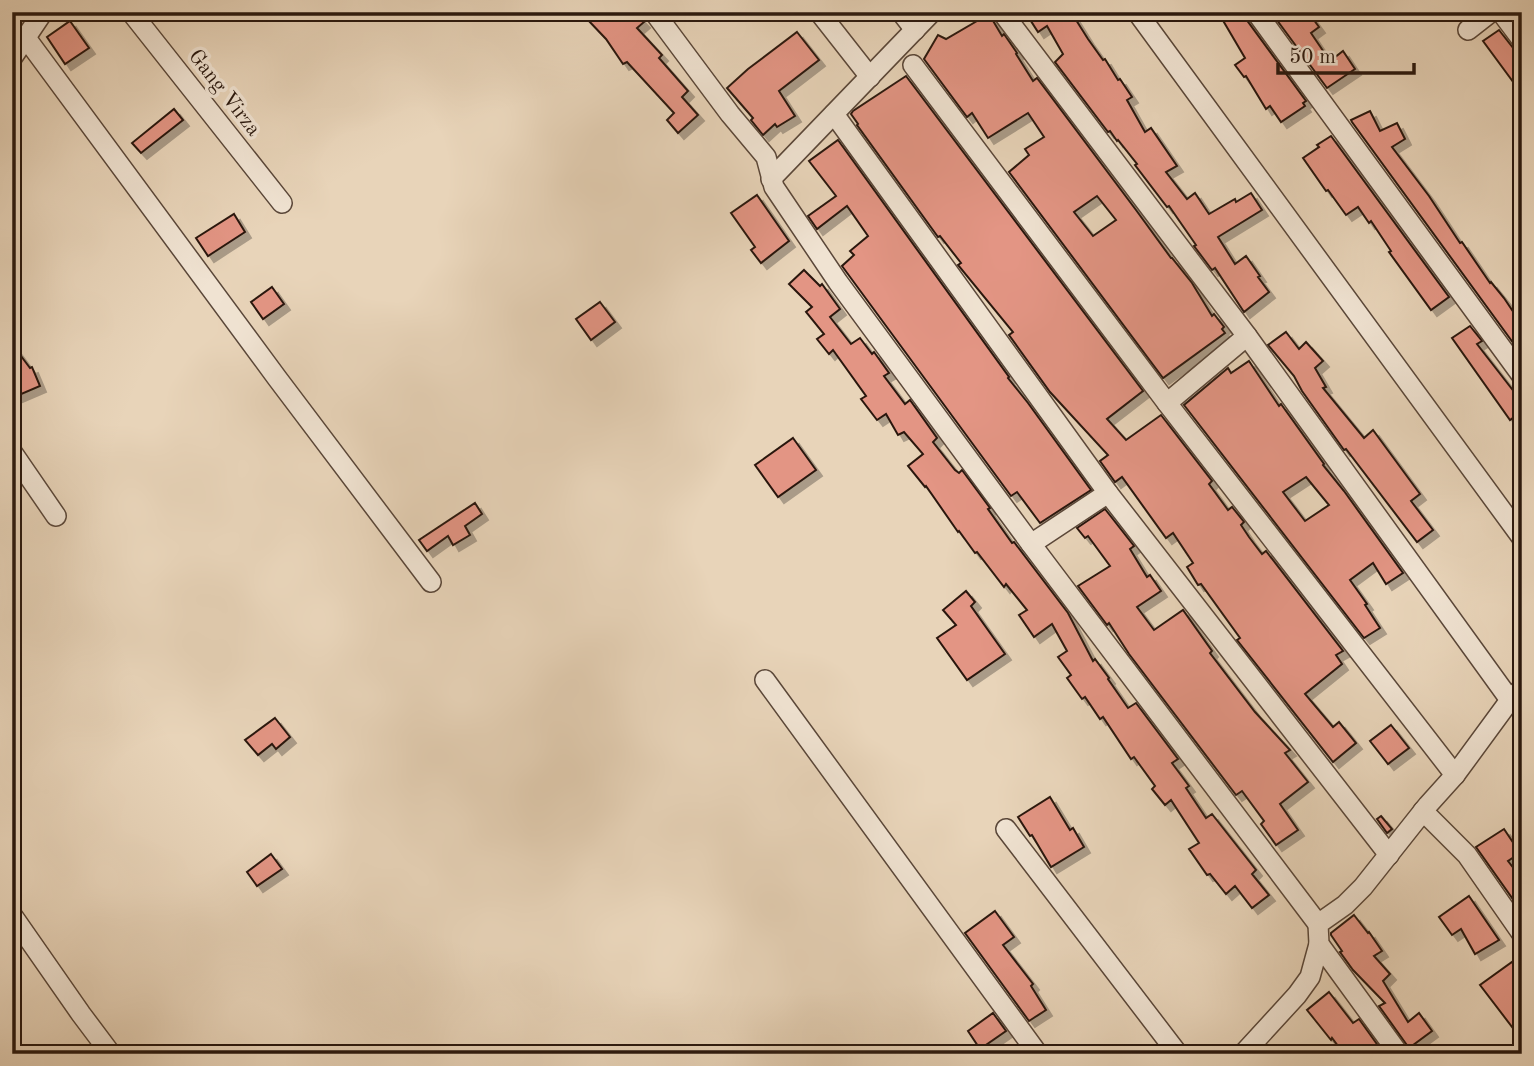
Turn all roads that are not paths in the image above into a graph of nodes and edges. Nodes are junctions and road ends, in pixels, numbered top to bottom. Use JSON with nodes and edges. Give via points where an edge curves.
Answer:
{"nodes":[{"id":1,"x":43,"y":12,"type":"edge"},
{"id":2,"x":131,"y":12,"type":"edge"},
{"id":3,"x":654,"y":12,"type":"edge"},
{"id":4,"x":819,"y":12,"type":"edge"},
{"id":5,"x":901,"y":12,"type":"edge"},
{"id":6,"x":932,"y":12,"type":"edge"},
{"id":7,"x":1002,"y":12,"type":"edge"},
{"id":8,"x":1137,"y":12,"type":"edge"},
{"id":9,"x":1256,"y":12,"type":"edge"},
{"id":10,"x":1491,"y":12,"type":"edge"},
{"id":11,"x":1501,"y":12,"type":"edge"},
{"id":12,"x":915,"y":30,"type":"junction"},
{"id":13,"x":1468,"y":30,"type":"dead end"},
{"id":14,"x":26,"y":38,"type":"junction"},
{"id":15,"x":1522,"y":40,"type":"edge"},
{"id":16,"x":12,"y":58,"type":"edge"},
{"id":17,"x":914,"y":65,"type":"dead end"},
{"id":18,"x":870,"y":77,"type":"junction"},
{"id":19,"x":834,"y":114,"type":"junction"},
{"id":20,"x":771,"y":179,"type":"junction"},
{"id":21,"x":282,"y":203,"type":"dead end"},
{"id":22,"x":1247,"y":336,"type":"junction"},
{"id":23,"x":1522,"y":376,"type":"edge"},
{"id":24,"x":1167,"y":403,"type":"junction"},
{"id":25,"x":12,"y":452,"type":"edge"},
{"id":26,"x":1108,"y":493,"type":"junction"},
{"id":27,"x":56,"y":516,"type":"dead end"},
{"id":28,"x":1522,"y":538,"type":"edge"},
{"id":29,"x":1031,"y":544,"type":"junction"},
{"id":30,"x":431,"y":582,"type":"dead end"},
{"id":31,"x":765,"y":680,"type":"dead end"},
{"id":32,"x":1516,"y":694,"type":"edge"},
{"id":33,"x":1455,"y":775,"type":"junction"},
{"id":34,"x":1423,"y":811,"type":"junction"},
{"id":35,"x":1006,"y":830,"type":"dead end"},
{"id":36,"x":1389,"y":855,"type":"junction"},
{"id":37,"x":12,"y":915,"type":"edge"},
{"id":38,"x":1318,"y":924,"type":"junction"},
{"id":39,"x":1522,"y":934,"type":"edge"},
{"id":40,"x":1319,"y":944,"type":"junction"},
{"id":41,"x":111,"y":1054,"type":"edge"},
{"id":42,"x":1038,"y":1054,"type":"edge"},
{"id":43,"x":1178,"y":1054,"type":"edge"},
{"id":44,"x":1243,"y":1054,"type":"edge"},
{"id":45,"x":1399,"y":1054,"type":"edge"}],
"edges":[{"from":1,"to":14,"type":"street"},
{"from":2,"to":21,"type":"street","name":"Gang Virza"},
{"from":3,"to":20,"type":"street","via":[[766,158]]},
{"from":4,"to":18,"type":"street"},
{"from":5,"to":12,"type":"street"},
{"from":6,"to":12,"type":"street"},
{"from":7,"to":22,"type":"street"},
{"from":8,"to":28,"type":"street"},
{"from":9,"to":23,"type":"street"},
{"from":10,"to":13,"type":"street"},
{"from":11,"to":15,"type":"street"},
{"from":12,"to":18,"type":"street"},
{"from":14,"to":16,"type":"street"},
{"from":14,"to":30,"type":"street"},
{"from":17,"to":24,"type":"street"},
{"from":18,"to":19,"type":"street"},
{"from":19,"to":20,"type":"street"},
{"from":19,"to":26,"type":"street"},
{"from":20,"to":29,"type":"street","via":[[838,282]]},
{"from":22,"to":24,"type":"street"},
{"from":22,"to":32,"type":"street"},
{"from":24,"to":33,"type":"street"},
{"from":25,"to":27,"type":"street"},
{"from":26,"to":29,"type":"street"},
{"from":26,"to":36,"type":"street"},
{"from":29,"to":38,"type":"street"},
{"from":31,"to":42,"type":"street"},
{"from":32,"to":33,"type":"street"},
{"from":33,"to":34,"type":"street"},
{"from":34,"to":36,"type":"street"},
{"from":34,"to":39,"type":"street","via":[[1467,855]]},
{"from":35,"to":43,"type":"street"},
{"from":36,"to":38,"type":"street","via":[[1345,905]]},
{"from":37,"to":41,"type":"street"},
{"from":38,"to":40,"type":"street"},
{"from":40,"to":44,"type":"street","via":[[1310,977]]},
{"from":40,"to":45,"type":"street"}]}
